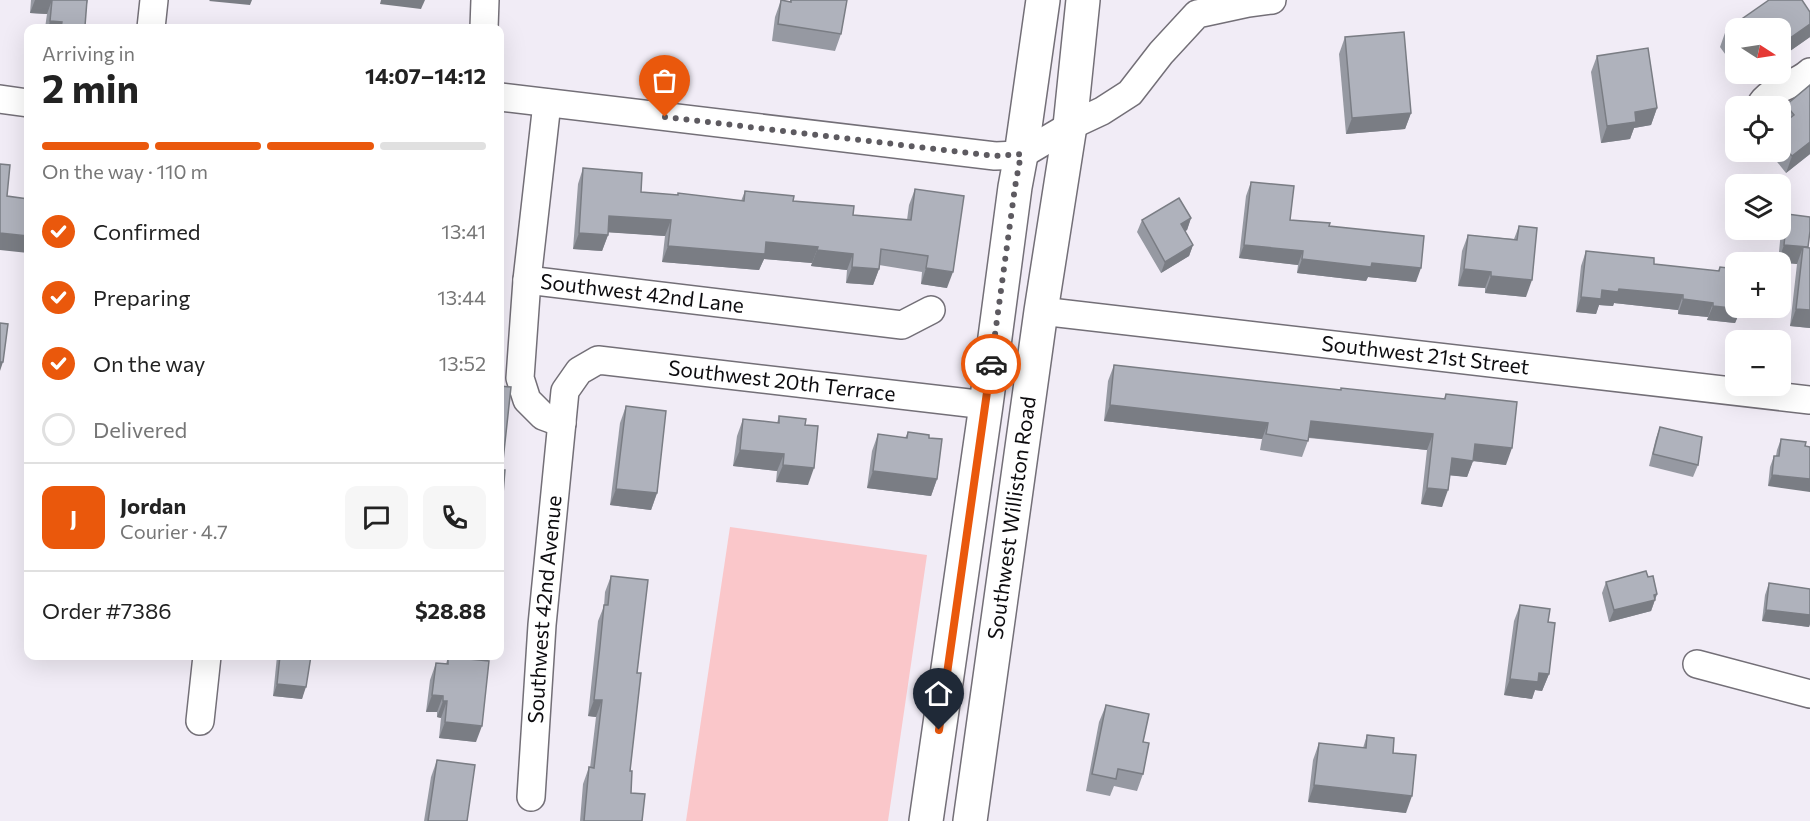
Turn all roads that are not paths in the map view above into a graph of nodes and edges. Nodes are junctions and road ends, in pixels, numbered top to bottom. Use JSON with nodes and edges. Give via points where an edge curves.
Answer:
{"nodes":[{"id":1,"x":154,"y":0,"type":"edge"},
{"id":2,"x":485,"y":0,"type":"edge"},
{"id":3,"x":1043,"y":0,"type":"edge"},
{"id":4,"x":1083,"y":0,"type":"edge"},
{"id":5,"x":1272,"y":0,"type":"edge"},
{"id":6,"x":151,"y":24,"type":"edge"},
{"id":7,"x":484,"y":24,"type":"edge"},
{"id":8,"x":1810,"y":72,"type":"edge"},
{"id":9,"x":1767,"y":96,"type":"edge"},
{"id":10,"x":504,"y":98,"type":"edge"},
{"id":11,"x":0,"y":99,"type":"edge"},
{"id":12,"x":24,"y":102,"type":"edge"},
{"id":13,"x":547,"y":103,"type":"junction"},
{"id":14,"x":1070,"y":126,"type":"junction"},
{"id":15,"x":1021,"y":154,"type":"junction"},
{"id":16,"x":527,"y":280,"type":"junction"},
{"id":17,"x":931,"y":310,"type":"dead end"},
{"id":18,"x":1041,"y":311,"type":"junction"},
{"id":19,"x":579,"y":370,"type":"joint"},
{"id":20,"x":1810,"y":400,"type":"edge"},
{"id":21,"x":986,"y":405,"type":"junction"},
{"id":22,"x":562,"y":423,"type":"junction"},
{"id":23,"x":207,"y":660,"type":"edge"},
{"id":24,"x":1697,"y":664,"type":"dead end"},
{"id":25,"x":1810,"y":694,"type":"edge"},
{"id":26,"x":200,"y":721,"type":"dead end"},
{"id":27,"x":531,"y":797,"type":"dead end"},
{"id":28,"x":926,"y":821,"type":"edge"},
{"id":29,"x":970,"y":821,"type":"edge"}],
"edges":[{"from":1,"to":6,"type":"street"},
{"from":2,"to":7,"type":"street"},
{"from":3,"to":15,"type":"highway","name":"Southwest Williston Road"},
{"from":4,"to":14,"type":"highway","name":"Southwest Williston Road"},
{"from":5,"to":14,"type":"street","via":[[1197,14],[1130,93]]},
{"from":8,"to":9,"type":"street"},
{"from":10,"to":13,"type":"street"},
{"from":11,"to":12,"type":"street"},
{"from":13,"to":15,"type":"street","via":[[995,156]]},
{"from":13,"to":16,"type":"street","name":"Southwest 42nd Lane"},
{"from":14,"to":15,"type":"street"},
{"from":14,"to":18,"type":"highway","name":"Southwest Williston Road"},
{"from":15,"to":21,"type":"highway","name":"Southwest Williston Road"},
{"from":16,"to":17,"type":"street","name":"Southwest 42nd Lane","via":[[902,325]]},
{"from":16,"to":22,"type":"street","via":[[520,378],[527,400],[543,416]]},
{"from":18,"to":20,"type":"street","name":"Southwest 21st Street"},
{"from":18,"to":29,"type":"highway","name":"Southwest Williston Road"},
{"from":19,"to":21,"type":"street","name":"Southwest 20th Terrace","via":[[598,360]]},
{"from":19,"to":22,"type":"street","name":"Southwest 42nd Avenue","via":[[565,391]]},
{"from":21,"to":28,"type":"highway","name":"Southwest Williston Road"},
{"from":22,"to":27,"type":"street","name":"Southwest 42nd Avenue","via":[[542,625]]},
{"from":23,"to":26,"type":"street"},
{"from":24,"to":25,"type":"street"}]}
